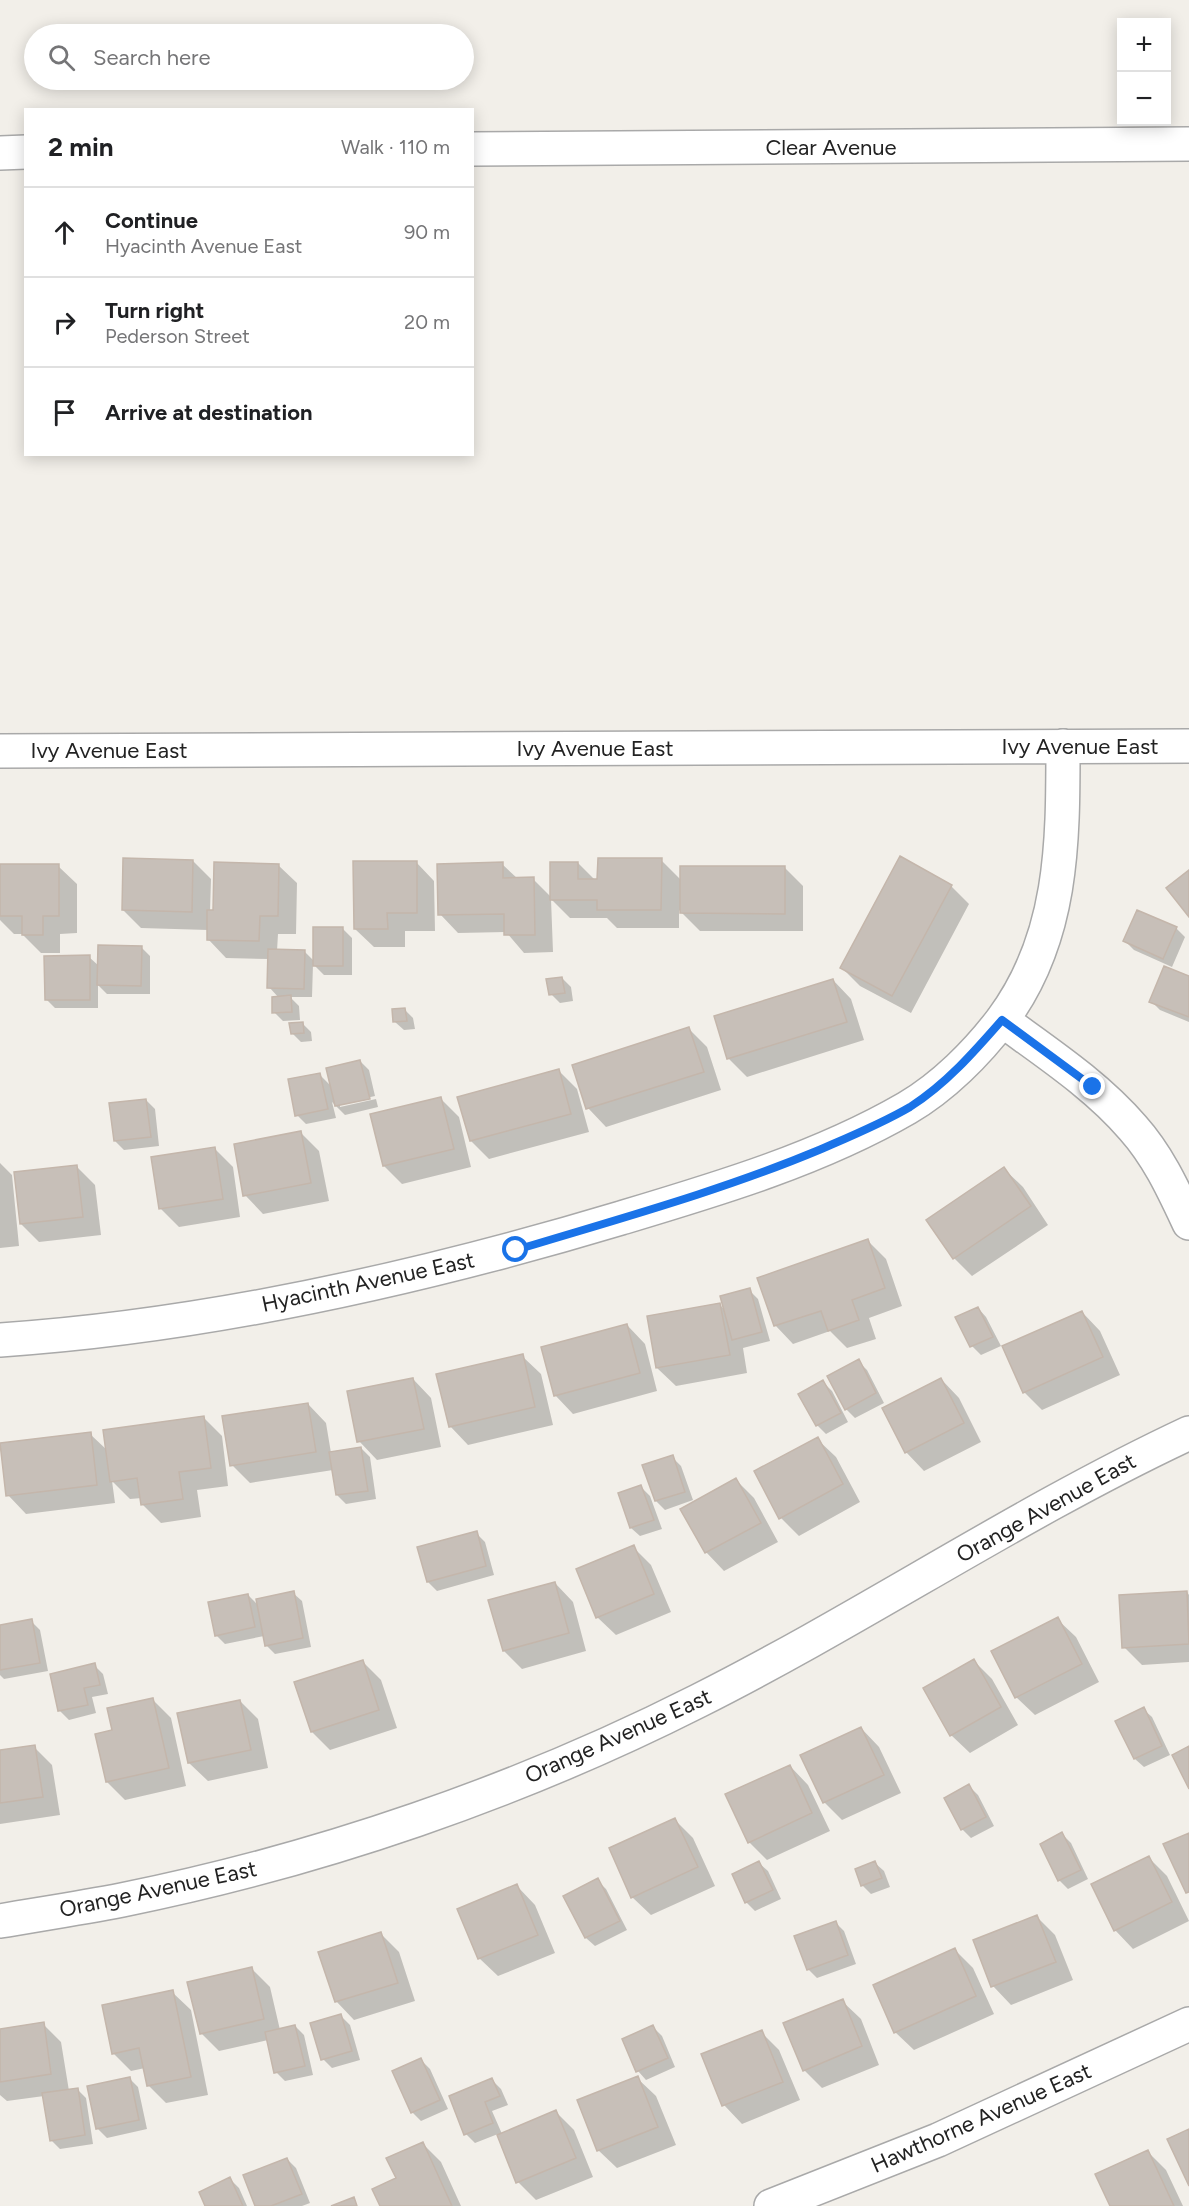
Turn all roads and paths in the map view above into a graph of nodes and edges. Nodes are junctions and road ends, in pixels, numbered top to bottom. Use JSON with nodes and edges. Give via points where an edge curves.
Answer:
{"nodes":[{"id":1,"x":1189,"y":144,"type":"edge"},
{"id":2,"x":474,"y":149,"type":"edge"},
{"id":3,"x":24,"y":152,"type":"edge"},
{"id":4,"x":0,"y":153,"type":"edge"},
{"id":5,"x":1063,"y":746,"type":"junction"},
{"id":6,"x":1189,"y":746,"type":"edge"},
{"id":7,"x":0,"y":751,"type":"edge"},
{"id":8,"x":1002,"y":1020,"type":"junction"},
{"id":9,"x":1189,"y":1222,"type":"edge"},
{"id":10,"x":0,"y":1340,"type":"edge"},
{"id":11,"x":1189,"y":1433,"type":"edge"},
{"id":12,"x":0,"y":1921,"type":"edge"},
{"id":13,"x":1189,"y":2024,"type":"edge"},
{"id":14,"x":771,"y":2206,"type":"edge"}],
"edges":[{"from":1,"to":2,"type":"street","name":"Clear Avenue"},
{"from":3,"to":4,"type":"street"},
{"from":5,"to":6,"type":"street","name":"Ivy Avenue East"},
{"from":5,"to":7,"type":"street","name":"Ivy Avenue East"},
{"from":5,"to":8,"type":"street","name":"Hyacinth Avenue East","via":[[1062,856],[1052,914],[1032,968]]},
{"from":8,"to":9,"type":"street","via":[[1093,1087],[1134,1128],[1167,1176]]},
{"from":8,"to":10,"type":"street","name":"Hyacinth Avenue East","via":[[956,1072],[910,1106],[786,1164],[696,1196],[516,1250],[333,1293],[177,1320]]},
{"from":11,"to":12,"type":"street","name":"Orange Avenue East","via":[[1118,1466],[786,1656],[564,1763],[415,1819],[278,1862],[123,1900]]},
{"from":13,"to":14,"type":"street","name":"Hawthorne Avenue East","via":[[938,2140]]}]}
